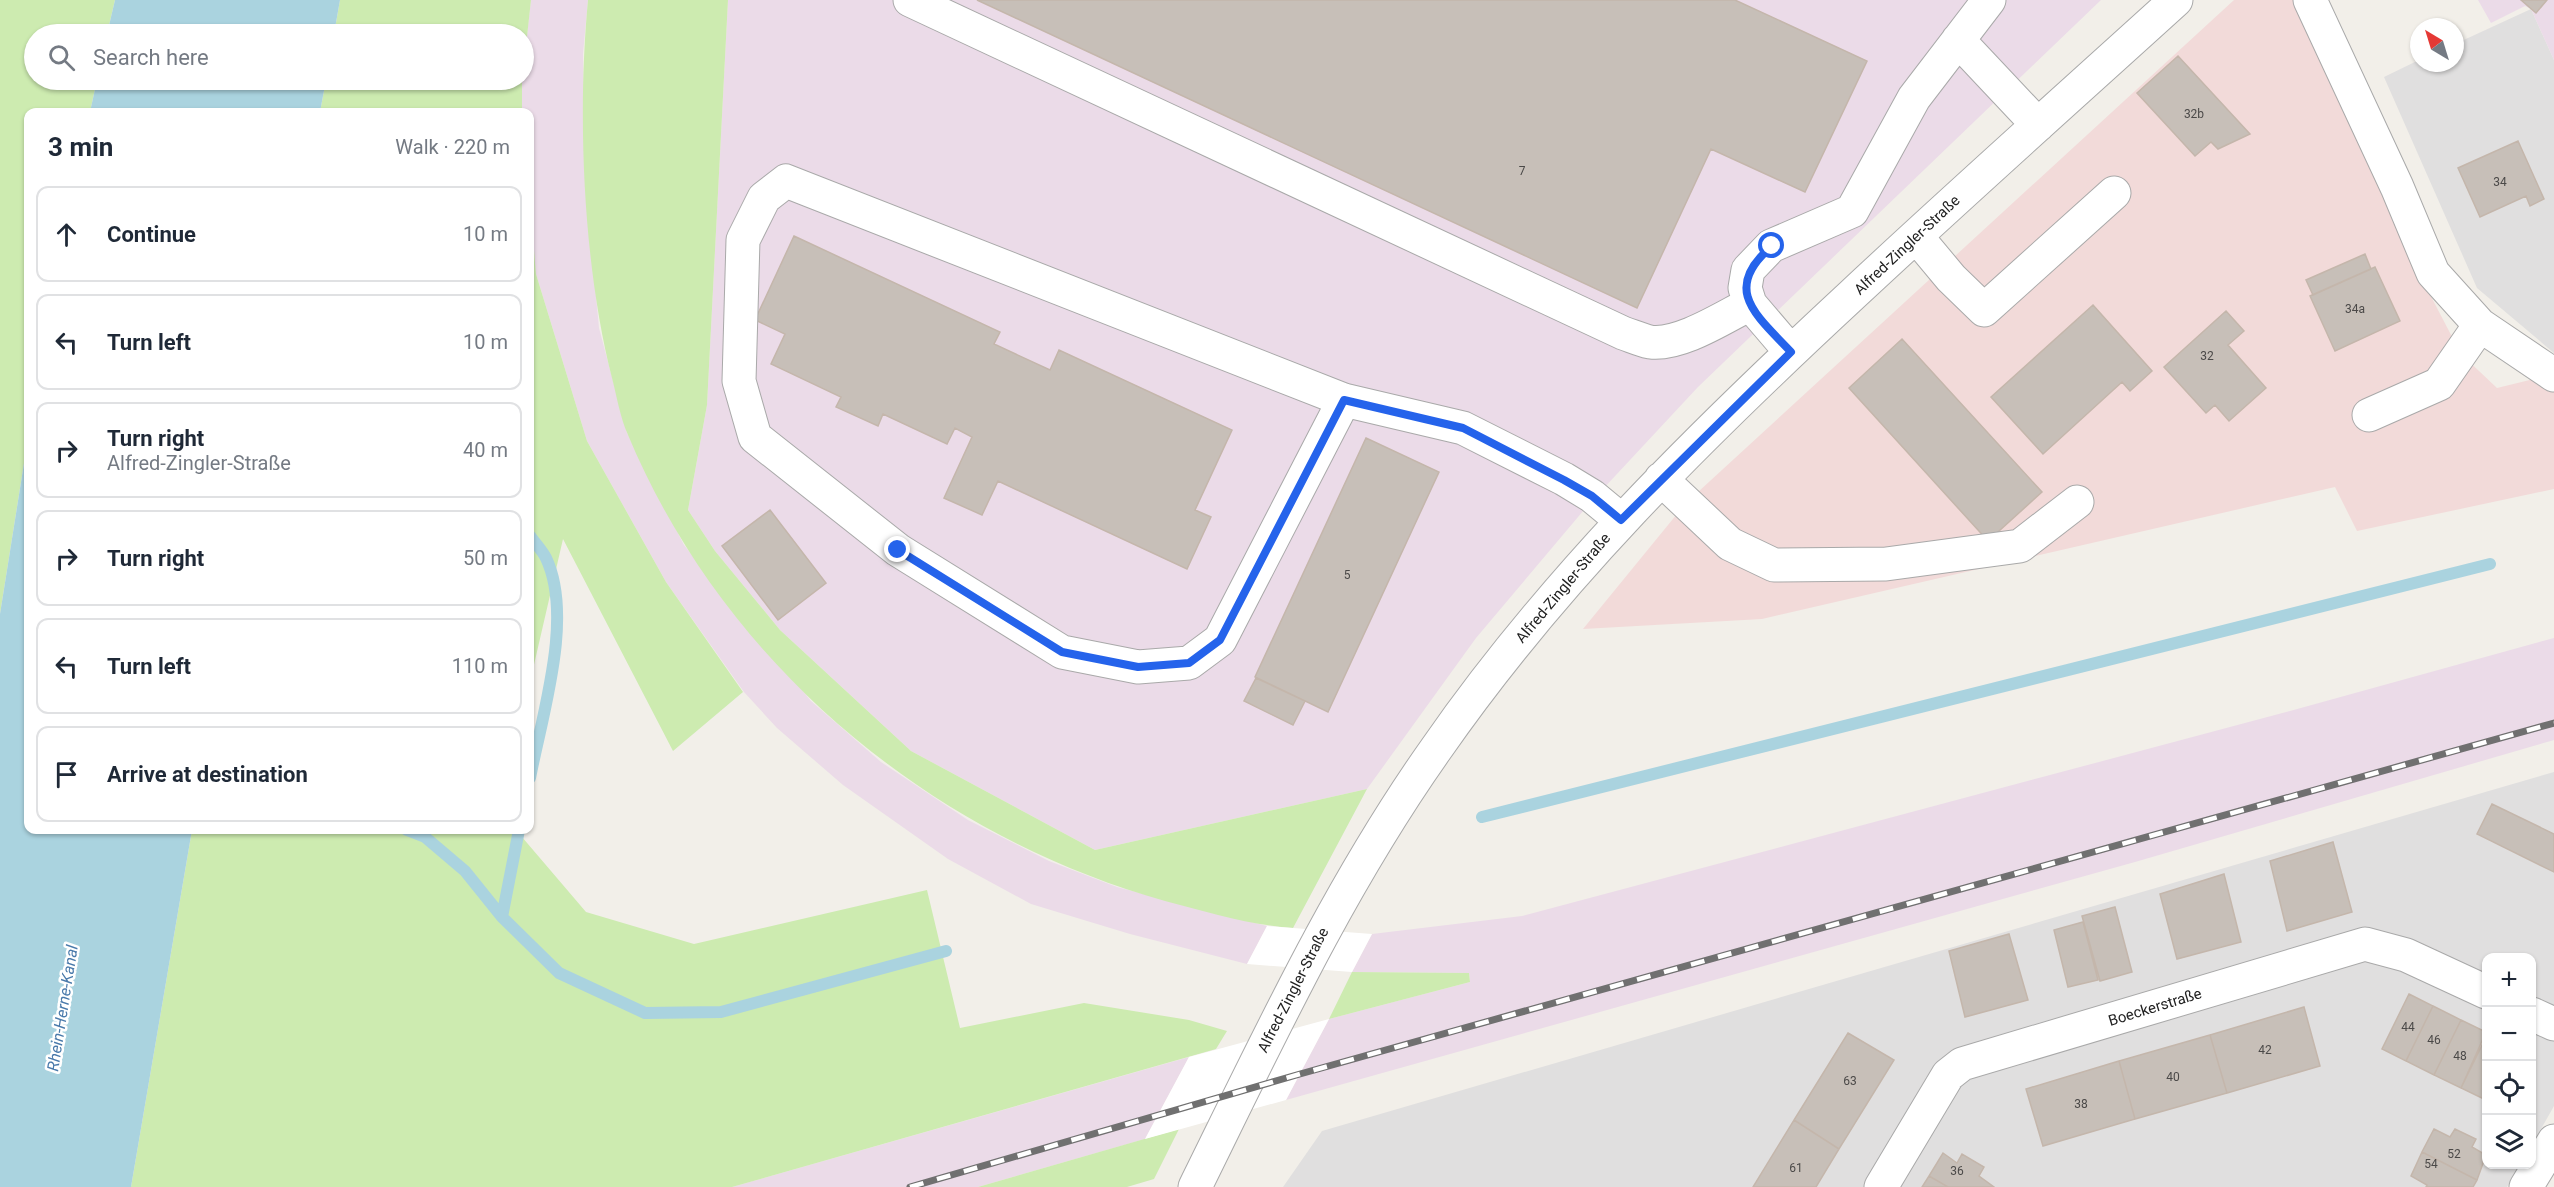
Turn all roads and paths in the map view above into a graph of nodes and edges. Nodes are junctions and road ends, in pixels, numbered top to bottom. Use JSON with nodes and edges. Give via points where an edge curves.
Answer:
{"nodes":[{"id":1,"x":910,"y":0,"type":"edge"},
{"id":2,"x":2176,"y":0,"type":"edge"},
{"id":3,"x":2310,"y":0,"type":"edge"},
{"id":4,"x":1988,"y":2,"type":"edge"},
{"id":5,"x":1958,"y":40,"type":"junction"},
{"id":6,"x":2038,"y":125,"type":"junction"},
{"id":7,"x":2114,"y":193,"type":"dead end"},
{"id":8,"x":1916,"y":236,"type":"junction"},
{"id":9,"x":1750,"y":304,"type":"junction"},
{"id":10,"x":2480,"y":325,"type":"junction"},
{"id":11,"x":1791,"y":352,"type":"junction"},
{"id":12,"x":2554,"y":375,"type":"edge"},
{"id":13,"x":1344,"y":400,"type":"junction"},
{"id":14,"x":2369,"y":415,"type":"dead end"},
{"id":15,"x":1661,"y":479,"type":"junction"},
{"id":16,"x":2077,"y":502,"type":"dead end"},
{"id":17,"x":1621,"y":520,"type":"junction"},
{"id":18,"x":2482,"y":990,"type":"edge"},
{"id":19,"x":2536,"y":1016,"type":"edge"},
{"id":20,"x":2554,"y":1024,"type":"edge"},
{"id":21,"x":2554,"y":1141,"type":"edge"},
{"id":22,"x":1195,"y":1187,"type":"edge"},
{"id":23,"x":1881,"y":1187,"type":"edge"},
{"id":24,"x":2526,"y":1187,"type":"edge"}],
"edges":[{"from":1,"to":9,"type":"street","via":[[1623,333],[1651,342],[1669,341]]},
{"from":2,"to":6,"type":"street","name":"Alfred-Zingler-Straße"},
{"from":3,"to":10,"type":"street","via":[[2433,273]]},
{"from":4,"to":5,"type":"street"},
{"from":5,"to":6,"type":"street"},
{"from":5,"to":9,"type":"street","via":[[1914,98],[1852,211],[1772,246],[1748,270],[1745,288]]},
{"from":6,"to":8,"type":"street","name":"Alfred-Zingler-Straße"},
{"from":7,"to":8,"type":"street","via":[[1984,310]]},
{"from":8,"to":11,"type":"street","name":"Alfred-Zingler-Straße"},
{"from":9,"to":11,"type":"street"},
{"from":10,"to":12,"type":"street"},
{"from":10,"to":14,"type":"street","via":[[2439,384]]},
{"from":11,"to":15,"type":"street","name":"Alfred-Zingler-Straße"},
{"from":13,"to":13,"type":"street","via":[[1220,640],[1189,663],[1138,667],[1062,652],[898,550],[755,437],[739,381],[743,240],[764,198],[786,181]]},
{"from":13,"to":17,"type":"street","via":[[1463,428],[1592,496]]},
{"from":15,"to":16,"type":"street","via":[[1730,544],[1774,565],[1886,564],[2020,546]]},
{"from":15,"to":17,"type":"street","name":"Alfred-Zingler-Straße"},
{"from":17,"to":22,"type":"street","name":"Alfred-Zingler-Straße","via":[[1500,663],[1435,749],[1384,828],[1325,926]]},
{"from":18,"to":23,"type":"street","name":"Boeckerstraße","via":[[2406,955],[2365,944],[1962,1064],[1947,1075]]},
{"from":19,"to":20,"type":"street"},
{"from":21,"to":24,"type":"street"}]}
